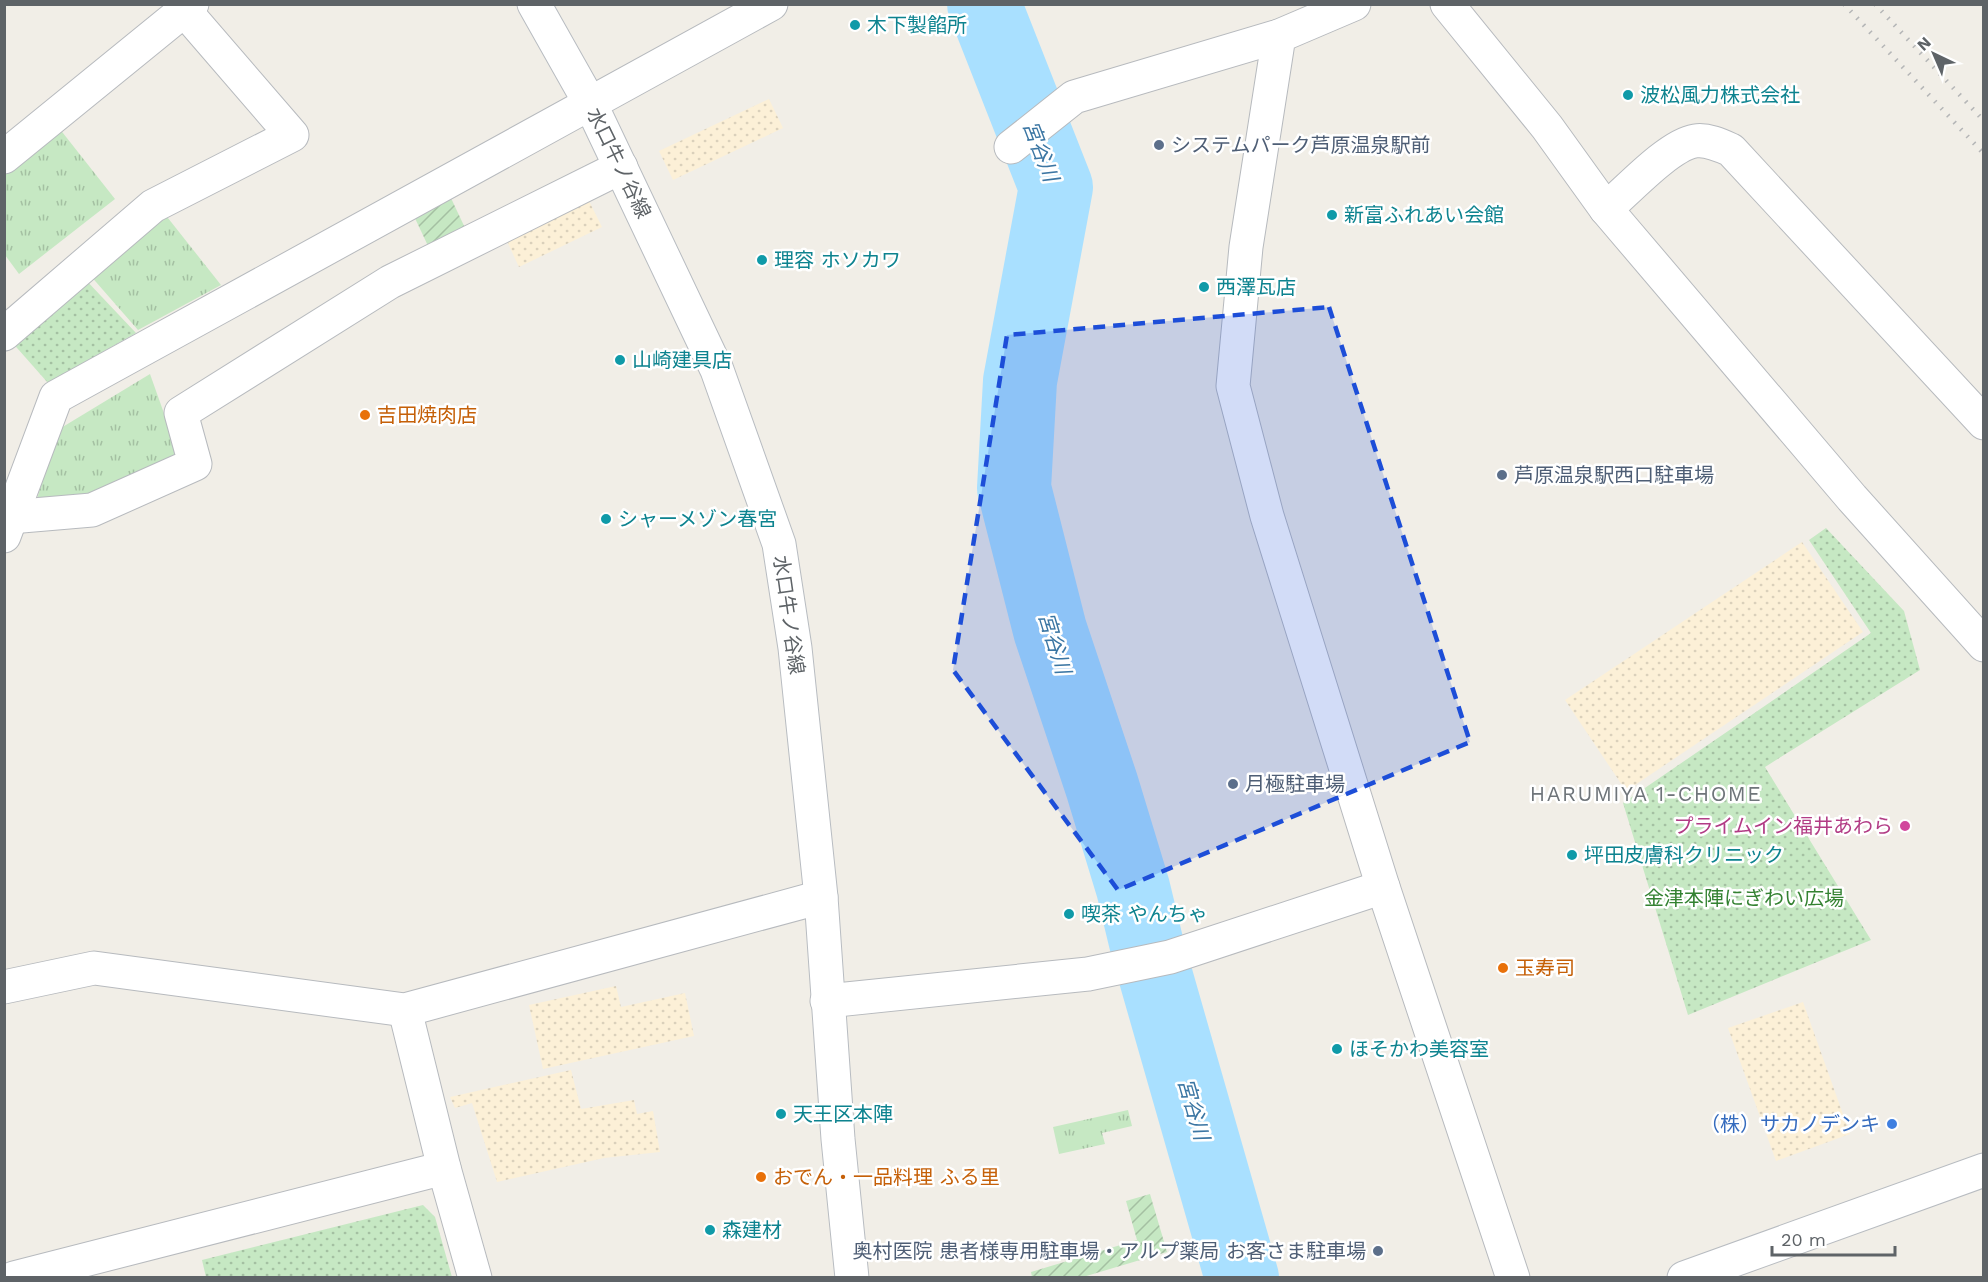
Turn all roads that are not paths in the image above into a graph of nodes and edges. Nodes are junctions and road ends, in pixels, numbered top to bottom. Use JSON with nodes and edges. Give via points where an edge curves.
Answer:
{"nodes":[{"id":1,"x":534,"y":4,"type":"edge"},
{"id":2,"x":771,"y":4,"type":"edge"},
{"id":3,"x":1354,"y":4,"type":"edge"},
{"id":4,"x":1447,"y":4,"type":"edge"},
{"id":5,"x":188,"y":8,"type":"edge"},
{"id":6,"x":1279,"y":36,"type":"junction"},
{"id":7,"x":591,"y":105,"type":"junction"},
{"id":8,"x":1015,"y":143,"type":"dead end"},
{"id":9,"x":4,"y":157,"type":"edge"},
{"id":10,"x":621,"y":167,"type":"junction"},
{"id":11,"x":1606,"y":209,"type":"junction"},
{"id":12,"x":4,"y":334,"type":"edge"},
{"id":13,"x":1983,"y":423,"type":"edge"},
{"id":14,"x":6,"y":521,"type":"edge"},
{"id":15,"x":1983,"y":645,"type":"edge"},
{"id":16,"x":1383,"y":887,"type":"junction"},
{"id":17,"x":821,"y":897,"type":"junction"},
{"id":18,"x":4,"y":987,"type":"edge"},
{"id":19,"x":827,"y":1001,"type":"junction"},
{"id":20,"x":405,"y":1010,"type":"junction"},
{"id":21,"x":444,"y":1168,"type":"junction"},
{"id":22,"x":1983,"y":1170,"type":"edge"},
{"id":23,"x":117,"y":1266,"type":"edge"},
{"id":24,"x":14,"y":1278,"type":"edge"},
{"id":25,"x":475,"y":1278,"type":"edge"},
{"id":26,"x":852,"y":1278,"type":"edge"},
{"id":27,"x":1513,"y":1278,"type":"edge"},
{"id":28,"x":1684,"y":1278,"type":"edge"}],
"edges":[{"from":1,"to":7,"type":"street","name":"水口牛ノ谷線"},
{"from":2,"to":7,"type":"street"},
{"from":3,"to":6,"type":"street"},
{"from":4,"to":11,"type":"street","via":[[1547,128]]},
{"from":5,"to":9,"type":"street"},
{"from":5,"to":12,"type":"street","via":[[292,135],[153,206]]},
{"from":6,"to":8,"type":"street","via":[[1074,97]]},
{"from":6,"to":16,"type":"street","via":[[1246,247],[1233,386],[1266,516]]},
{"from":7,"to":10,"type":"street","name":"水口牛ノ谷線"},
{"from":7,"to":14,"type":"street","via":[[56,397]]},
{"from":10,"to":14,"type":"street","via":[[390,282],[182,413],[195,464],[92,510]]},
{"from":10,"to":17,"type":"street","name":"水口牛ノ谷線","via":[[717,370],[779,544],[795,648]]},
{"from":11,"to":13,"type":"street","via":[[1676,148],[1696,141],[1731,150]]},
{"from":11,"to":15,"type":"street"},
{"from":16,"to":19,"type":"street","via":[[1170,957],[1119,968]]},
{"from":16,"to":27,"type":"street"},
{"from":17,"to":19,"type":"street","name":"水口牛ノ谷線"},
{"from":17,"to":20,"type":"street"},
{"from":18,"to":20,"type":"street","via":[[94,968]]},
{"from":19,"to":26,"type":"street","name":"水口牛ノ谷線"},
{"from":20,"to":21,"type":"street"},
{"from":21,"to":23,"type":"street"},
{"from":21,"to":25,"type":"street"},
{"from":22,"to":28,"type":"street"},
{"from":23,"to":24,"type":"street"}]}
